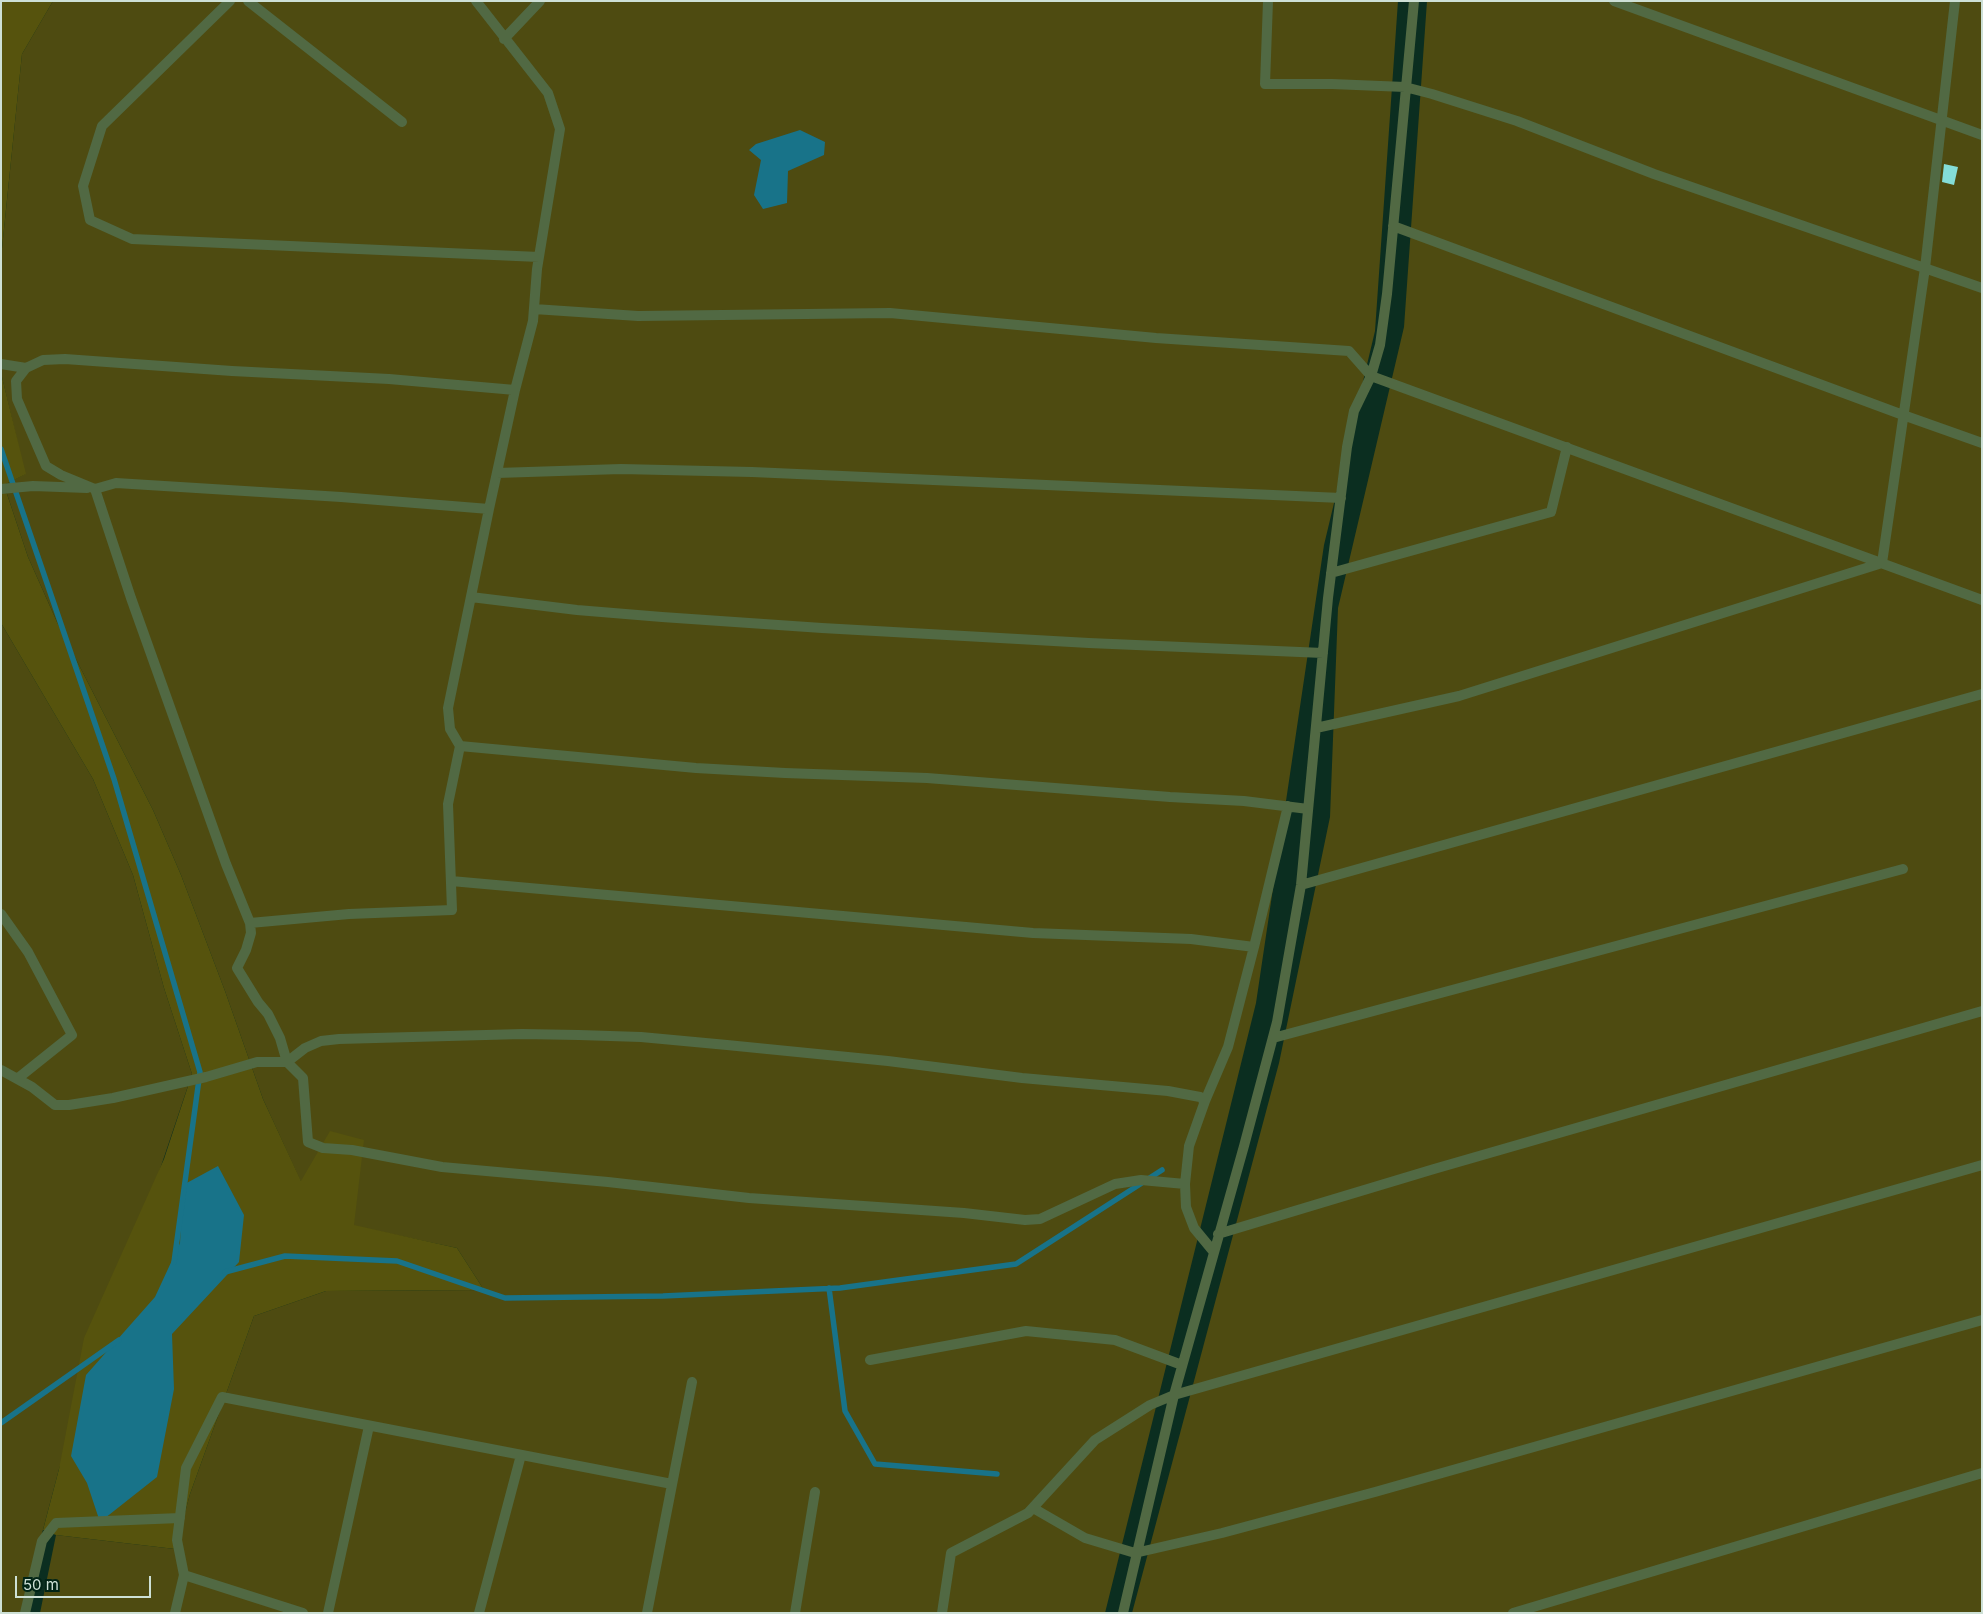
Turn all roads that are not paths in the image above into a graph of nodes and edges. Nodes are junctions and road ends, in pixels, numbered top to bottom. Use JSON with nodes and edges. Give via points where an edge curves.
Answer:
{"nodes":[{"id":1,"x":230,"y":1,"type":"edge"},
{"id":2,"x":248,"y":1,"type":"edge"},
{"id":3,"x":476,"y":1,"type":"edge"},
{"id":4,"x":540,"y":1,"type":"edge"},
{"id":5,"x":1268,"y":1,"type":"edge"},
{"id":6,"x":1414,"y":1,"type":"edge"},
{"id":7,"x":1614,"y":1,"type":"edge"},
{"id":8,"x":1955,"y":1,"type":"edge"},
{"id":9,"x":504,"y":39,"type":"junction"},
{"id":10,"x":1405,"y":87,"type":"junction"},
{"id":11,"x":1941,"y":120,"type":"junction"},
{"id":12,"x":402,"y":122,"type":"dead end"},
{"id":13,"x":1982,"y":135,"type":"edge"},
{"id":14,"x":1393,"y":226,"type":"junction"},
{"id":15,"x":539,"y":257,"type":"junction"},
{"id":16,"x":1925,"y":268,"type":"junction"},
{"id":17,"x":1982,"y":288,"type":"edge"},
{"id":18,"x":534,"y":309,"type":"junction"},
{"id":19,"x":1,"y":364,"type":"edge"},
{"id":20,"x":26,"y":368,"type":"junction"},
{"id":21,"x":1371,"y":376,"type":"junction"},
{"id":22,"x":515,"y":390,"type":"junction"},
{"id":23,"x":1903,"y":415,"type":"junction"},
{"id":24,"x":1982,"y":443,"type":"edge"},
{"id":25,"x":1567,"y":448,"type":"junction"},
{"id":26,"x":497,"y":473,"type":"junction"},
{"id":27,"x":1,"y":488,"type":"edge"},
{"id":28,"x":95,"y":489,"type":"junction"},
{"id":29,"x":1341,"y":498,"type":"junction"},
{"id":30,"x":489,"y":509,"type":"junction"},
{"id":31,"x":1882,"y":563,"type":"junction"},
{"id":32,"x":1332,"y":573,"type":"junction"},
{"id":33,"x":472,"y":597,"type":"junction"},
{"id":34,"x":1982,"y":600,"type":"edge"},
{"id":35,"x":1323,"y":653,"type":"junction"},
{"id":36,"x":1982,"y":694,"type":"edge"},
{"id":37,"x":1316,"y":728,"type":"junction"},
{"id":38,"x":460,"y":746,"type":"junction"},
{"id":39,"x":1288,"y":806,"type":"junction"},
{"id":40,"x":1308,"y":809,"type":"junction"},
{"id":41,"x":1903,"y":868,"type":"dead end"},
{"id":42,"x":451,"y":881,"type":"junction"},
{"id":43,"x":1301,"y":885,"type":"junction"},
{"id":44,"x":1,"y":914,"type":"edge"},
{"id":45,"x":250,"y":923,"type":"junction"},
{"id":46,"x":1254,"y":948,"type":"junction"},
{"id":47,"x":1982,"y":1011,"type":"edge"},
{"id":48,"x":1273,"y":1038,"type":"junction"},
{"id":49,"x":287,"y":1062,"type":"junction"},
{"id":50,"x":1,"y":1070,"type":"edge"},
{"id":51,"x":17,"y":1079,"type":"junction"},
{"id":52,"x":1205,"y":1101,"type":"junction"},
{"id":53,"x":1982,"y":1165,"type":"edge"},
{"id":54,"x":1185,"y":1184,"type":"junction"},
{"id":55,"x":1218,"y":1234,"type":"junction"},
{"id":56,"x":1213,"y":1251,"type":"junction"},
{"id":57,"x":1982,"y":1320,"type":"edge"},
{"id":58,"x":870,"y":1360,"type":"dead end"},
{"id":59,"x":1182,"y":1365,"type":"junction"},
{"id":60,"x":692,"y":1382,"type":"dead end"},
{"id":61,"x":1174,"y":1395,"type":"junction"},
{"id":62,"x":369,"y":1426,"type":"junction"},
{"id":63,"x":521,"y":1455,"type":"junction"},
{"id":64,"x":1982,"y":1473,"type":"edge"},
{"id":65,"x":672,"y":1484,"type":"junction"},
{"id":66,"x":815,"y":1492,"type":"dead end"},
{"id":67,"x":1033,"y":1508,"type":"junction"},
{"id":68,"x":180,"y":1518,"type":"junction"},
{"id":69,"x":1135,"y":1553,"type":"junction"},
{"id":70,"x":184,"y":1575,"type":"junction"},
{"id":71,"x":25,"y":1613,"type":"edge"},
{"id":72,"x":175,"y":1613,"type":"edge"},
{"id":73,"x":303,"y":1613,"type":"edge"},
{"id":74,"x":328,"y":1613,"type":"edge"},
{"id":75,"x":479,"y":1613,"type":"edge"},
{"id":76,"x":648,"y":1613,"type":"edge"},
{"id":77,"x":795,"y":1613,"type":"edge"},
{"id":78,"x":942,"y":1613,"type":"edge"},
{"id":79,"x":1123,"y":1613,"type":"edge"},
{"id":80,"x":1513,"y":1613,"type":"edge"}],
"edges":[{"from":1,"to":15,"type":"lane","via":[[102,126],[82,186],[90,220],[132,239]]},
{"from":2,"to":12,"type":"lane"},
{"from":3,"to":9,"type":"lane"},
{"from":4,"to":9,"type":"lane"},
{"from":5,"to":10,"type":"lane","via":[[1265,84]]},
{"from":6,"to":10,"type":"lane"},
{"from":7,"to":11,"type":"lane"},
{"from":8,"to":11,"type":"lane"},
{"from":9,"to":15,"type":"lane","via":[[548,93],[560,129]]},
{"from":10,"to":14,"type":"lane"},
{"from":10,"to":16,"type":"lane","via":[[1517,121],[1654,174]]},
{"from":11,"to":13,"type":"lane"},
{"from":11,"to":16,"type":"lane"},
{"from":14,"to":21,"type":"lane","via":[[1380,345]]},
{"from":14,"to":23,"type":"lane"},
{"from":15,"to":18,"type":"lane"},
{"from":16,"to":17,"type":"lane"},
{"from":16,"to":23,"type":"lane"},
{"from":18,"to":21,"type":"lane","via":[[638,316],[890,313],[1156,338],[1349,351]]},
{"from":18,"to":22,"type":"lane"},
{"from":19,"to":20,"type":"lane"},
{"from":20,"to":22,"type":"lane","via":[[43,360],[65,359]]},
{"from":20,"to":28,"type":"lane","via":[[16,380],[17,399],[46,466]]},
{"from":21,"to":25,"type":"lane"},
{"from":21,"to":29,"type":"lane","via":[[1354,411]]},
{"from":22,"to":26,"type":"lane"},
{"from":23,"to":24,"type":"lane"},
{"from":23,"to":31,"type":"lane"},
{"from":25,"to":31,"type":"lane"},
{"from":25,"to":32,"type":"lane","via":[[1551,512]]},
{"from":26,"to":29,"type":"lane","via":[[621,469],[733,472]]},
{"from":26,"to":30,"type":"lane"},
{"from":27,"to":28,"type":"lane"},
{"from":28,"to":30,"type":"lane","via":[[116,483]]},
{"from":28,"to":45,"type":"lane","via":[[131,598]]},
{"from":29,"to":32,"type":"lane"},
{"from":30,"to":33,"type":"lane"},
{"from":31,"to":34,"type":"lane"},
{"from":31,"to":37,"type":"lane","via":[[1459,696]]},
{"from":32,"to":35,"type":"lane"},
{"from":33,"to":35,"type":"lane","via":[[586,610],[822,628]]},
{"from":33,"to":38,"type":"lane","via":[[448,708],[450,729]]},
{"from":35,"to":37,"type":"lane"},
{"from":36,"to":43,"type":"lane"},
{"from":37,"to":40,"type":"lane"},
{"from":38,"to":39,"type":"lane","via":[[696,768],[926,778]]},
{"from":38,"to":42,"type":"lane","via":[[448,804]]},
{"from":39,"to":40,"type":"lane"},
{"from":39,"to":46,"type":"lane"},
{"from":40,"to":43,"type":"lane"},
{"from":41,"to":48,"type":"lane"},
{"from":42,"to":45,"type":"lane","via":[[452,910],[349,914]]},
{"from":42,"to":46,"type":"lane","via":[[1033,933],[1191,939]]},
{"from":43,"to":48,"type":"lane"},
{"from":44,"to":51,"type":"lane","via":[[28,952],[72,1035]]},
{"from":45,"to":49,"type":"lane","via":[[251,933],[237,968],[268,1014]]},
{"from":46,"to":52,"type":"lane","via":[[1228,1046]]},
{"from":47,"to":55,"type":"lane"},
{"from":48,"to":55,"type":"lane"},
{"from":49,"to":51,"type":"lane","via":[[258,1062],[206,1077],[70,1105],[55,1105]]},
{"from":49,"to":52,"type":"lane","via":[[305,1048],[321,1041],[339,1039],[522,1034],[641,1037],[1168,1091],[1200,1097]]},
{"from":49,"to":54,"type":"lane","via":[[303,1078],[308,1142],[323,1148],[352,1150],[442,1167],[749,1198],[1025,1220],[1040,1219],[1115,1184],[1141,1180]]},
{"from":50,"to":51,"type":"lane"},
{"from":52,"to":54,"type":"lane","via":[[1189,1146]]},
{"from":53,"to":61,"type":"lane"},
{"from":54,"to":56,"type":"lane","via":[[1186,1207],[1194,1228]]},
{"from":55,"to":56,"type":"lane"},
{"from":56,"to":59,"type":"lane"},
{"from":57,"to":69,"type":"lane","via":[[1375,1492]]},
{"from":58,"to":59,"type":"lane","via":[[1026,1331],[1115,1340]]},
{"from":59,"to":61,"type":"lane"},
{"from":60,"to":65,"type":"lane"},
{"from":61,"to":67,"type":"lane","via":[[1150,1405],[1095,1440]]},
{"from":61,"to":69,"type":"lane"},
{"from":62,"to":63,"type":"lane"},
{"from":62,"to":68,"type":"lane","via":[[222,1397],[186,1468]]},
{"from":62,"to":74,"type":"lane"},
{"from":63,"to":65,"type":"lane"},
{"from":63,"to":75,"type":"lane"},
{"from":64,"to":80,"type":"lane"},
{"from":65,"to":76,"type":"lane"},
{"from":66,"to":77,"type":"lane"},
{"from":67,"to":69,"type":"lane","via":[[1085,1538]]},
{"from":67,"to":78,"type":"lane","via":[[951,1553]]},
{"from":68,"to":70,"type":"lane","via":[[177,1540]]},
{"from":68,"to":71,"type":"lane","via":[[56,1523],[42,1540]]},
{"from":69,"to":79,"type":"lane"},
{"from":70,"to":72,"type":"lane"},
{"from":70,"to":73,"type":"lane"}]}
